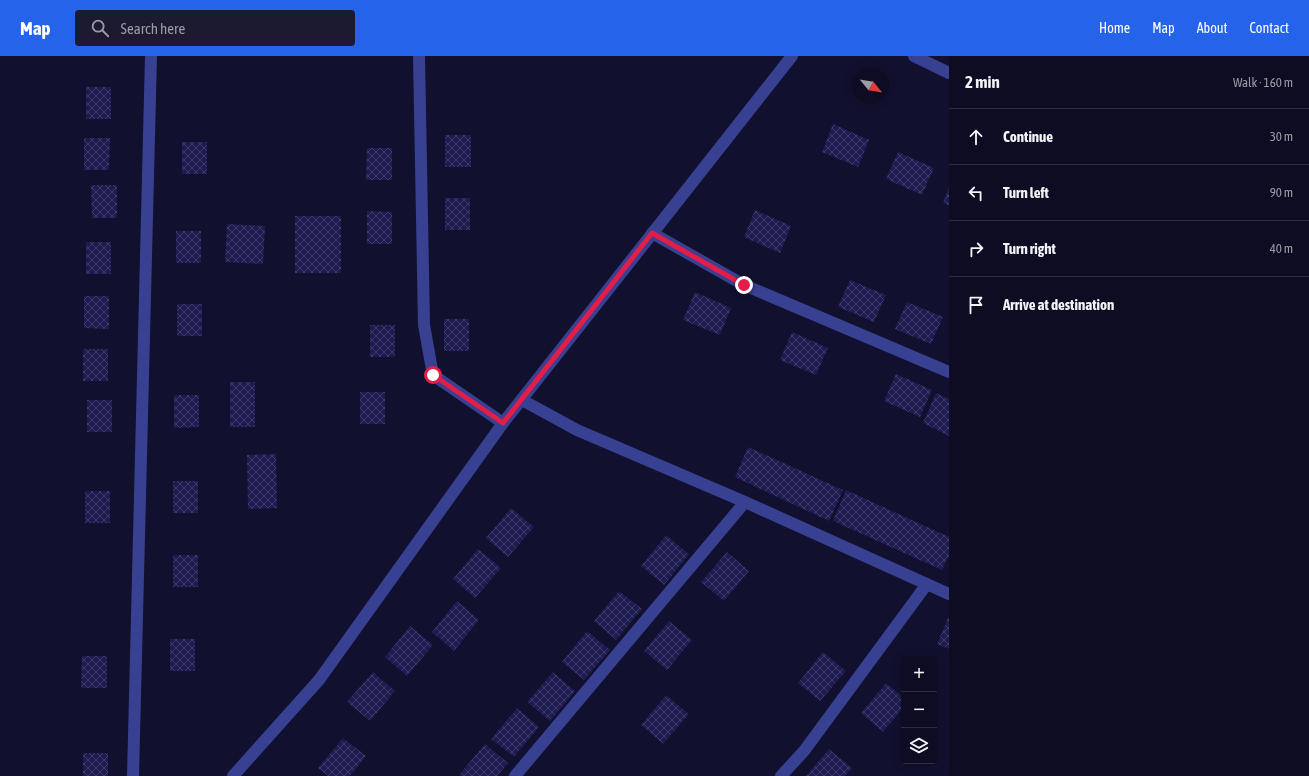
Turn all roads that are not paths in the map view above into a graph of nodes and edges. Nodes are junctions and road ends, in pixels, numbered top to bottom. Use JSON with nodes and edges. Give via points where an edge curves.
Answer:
{"nodes":[{"id":1,"x":151,"y":56,"type":"edge"},
{"id":2,"x":419,"y":56,"type":"edge"},
{"id":3,"x":792,"y":56,"type":"edge"},
{"id":4,"x":914,"y":56,"type":"edge"},
{"id":5,"x":949,"y":73,"type":"edge"},
{"id":6,"x":652,"y":233,"type":"junction"},
{"id":7,"x":949,"y":372,"type":"edge"},
{"id":8,"x":522,"y":400,"type":"junction"},
{"id":9,"x":503,"y":423,"type":"junction"},
{"id":10,"x":745,"y":502,"type":"junction"},
{"id":11,"x":927,"y":584,"type":"junction"},
{"id":12,"x":949,"y":594,"type":"edge"},
{"id":13,"x":134,"y":776,"type":"edge"},
{"id":14,"x":233,"y":776,"type":"edge"},
{"id":15,"x":515,"y":776,"type":"edge"},
{"id":16,"x":781,"y":776,"type":"edge"}],
"edges":[{"from":1,"to":13,"type":"street"},
{"from":2,"to":9,"type":"street","via":[[424,325],[433,375]]},
{"from":3,"to":6,"type":"street"},
{"from":4,"to":5,"type":"street"},
{"from":6,"to":7,"type":"street","via":[[744,285]]},
{"from":6,"to":8,"type":"street"},
{"from":8,"to":9,"type":"street"},
{"from":8,"to":10,"type":"street","via":[[577,430]]},
{"from":9,"to":14,"type":"street","via":[[319,680]]},
{"from":10,"to":11,"type":"street"},
{"from":10,"to":15,"type":"street"},
{"from":11,"to":12,"type":"street"},
{"from":11,"to":16,"type":"street","via":[[804,751]]}]}
